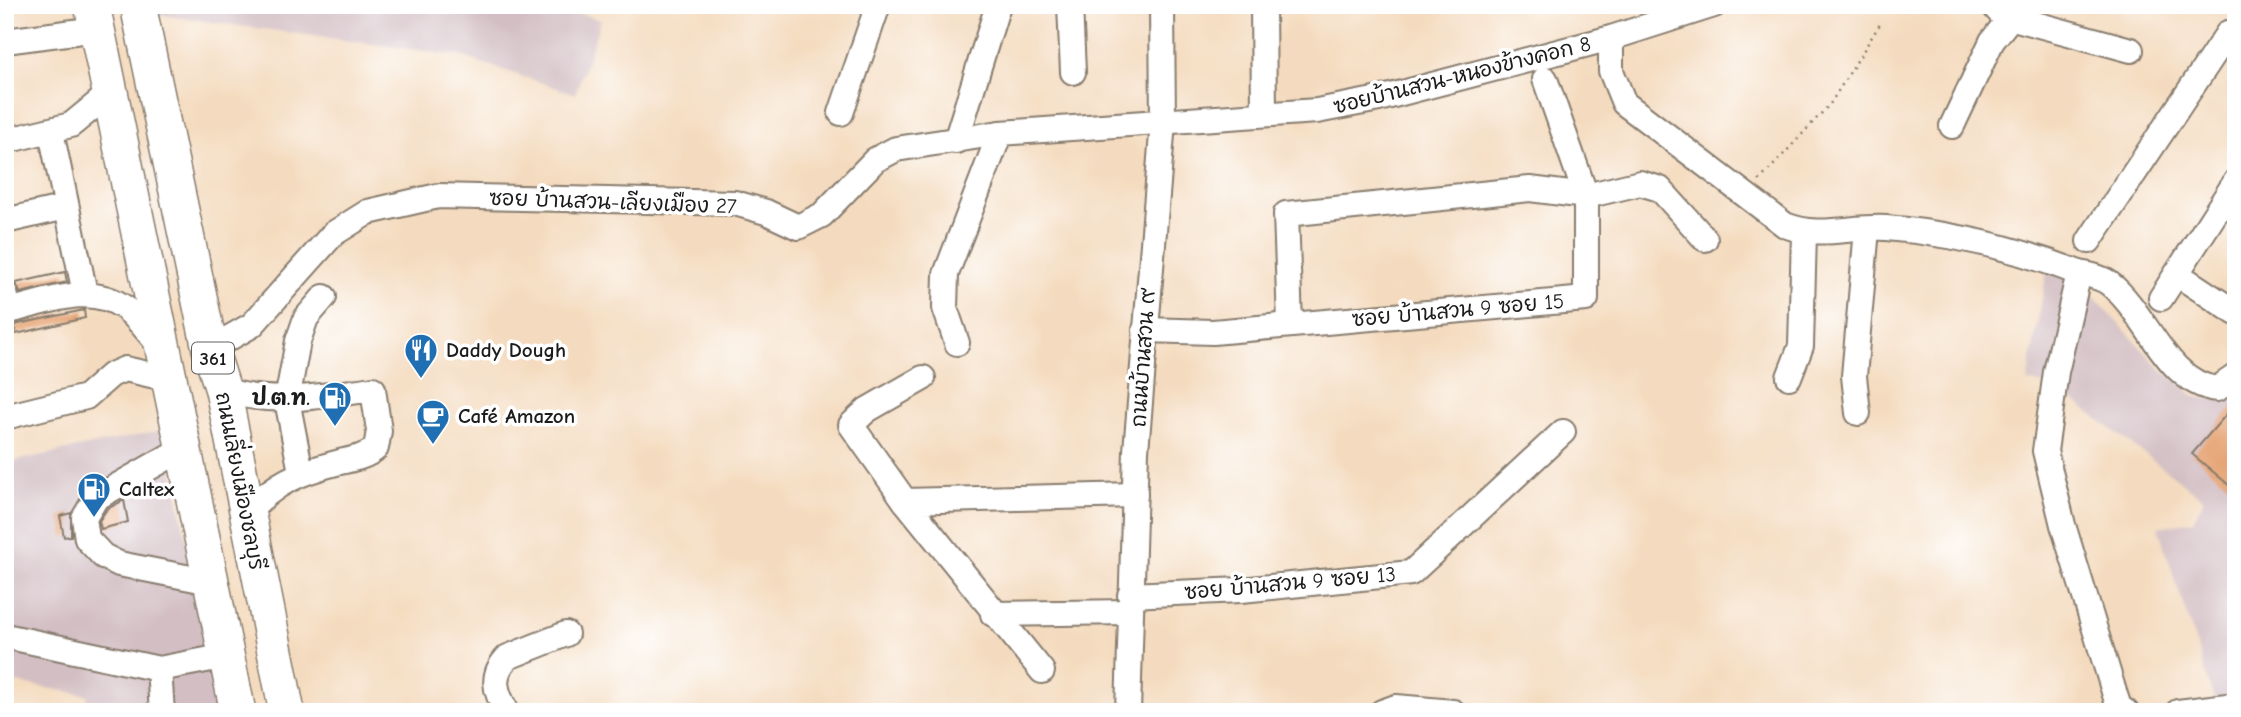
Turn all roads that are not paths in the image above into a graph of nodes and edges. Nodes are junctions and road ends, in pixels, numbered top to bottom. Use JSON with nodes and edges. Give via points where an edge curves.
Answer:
{"nodes":[{"id":1,"x":138,"y":5,"type":"edge"},
{"id":2,"x":878,"y":5,"type":"edge"},
{"id":3,"x":998,"y":5,"type":"edge"},
{"id":4,"x":1070,"y":5,"type":"edge"},
{"id":5,"x":1162,"y":5,"type":"edge"},
{"id":6,"x":1263,"y":5,"type":"edge"},
{"id":7,"x":1714,"y":5,"type":"edge"},
{"id":8,"x":2002,"y":11,"type":"edge"},
{"id":9,"x":94,"y":17,"type":"edge"},
{"id":10,"x":2236,"y":32,"type":"edge"},
{"id":11,"x":1611,"y":38,"type":"junction"},
{"id":12,"x":5,"y":41,"type":"edge"},
{"id":13,"x":2132,"y":50,"type":"dead end"},
{"id":14,"x":1073,"y":72,"type":"dead end"},
{"id":15,"x":1545,"y":79,"type":"dead end"},
{"id":16,"x":110,"y":93,"type":"junction"},
{"id":17,"x":841,"y":113,"type":"dead end"},
{"id":18,"x":1264,"y":114,"type":"junction"},
{"id":19,"x":1163,"y":122,"type":"junction"},
{"id":20,"x":1952,"y":126,"type":"dead end"},
{"id":21,"x":51,"y":132,"type":"junction"},
{"id":22,"x":1000,"y":133,"type":"junction"},
{"id":23,"x":5,"y":141,"type":"edge"},
{"id":24,"x":956,"y":141,"type":"junction"},
{"id":25,"x":2236,"y":181,"type":"edge"},
{"id":26,"x":1586,"y":196,"type":"junction"},
{"id":27,"x":66,"y":208,"type":"junction"},
{"id":28,"x":5,"y":221,"type":"edge"},
{"id":29,"x":1867,"y":229,"type":"junction"},
{"id":30,"x":1804,"y":233,"type":"junction"},
{"id":31,"x":1705,"y":239,"type":"dead end"},
{"id":32,"x":2089,"y":241,"type":"dead end"},
{"id":33,"x":2079,"y":273,"type":"junction"},
{"id":34,"x":2177,"y":274,"type":"junction"},
{"id":35,"x":5,"y":293,"type":"edge"},
{"id":36,"x":85,"y":293,"type":"junction"},
{"id":37,"x":324,"y":297,"type":"dead end"},
{"id":38,"x":2161,"y":299,"type":"dead end"},
{"id":39,"x":2236,"y":313,"type":"edge"},
{"id":40,"x":1290,"y":323,"type":"junction"},
{"id":41,"x":1145,"y":330,"type":"junction"},
{"id":42,"x":957,"y":343,"type":"dead end"},
{"id":43,"x":210,"y":349,"type":"junction"},
{"id":44,"x":166,"y":364,"type":"junction"},
{"id":45,"x":2236,"y":376,"type":"edge"},
{"id":46,"x":1789,"y":377,"type":"dead end"},
{"id":47,"x":923,"y":378,"type":"dead end"},
{"id":48,"x":223,"y":390,"type":"junction"},
{"id":49,"x":287,"y":400,"type":"junction"},
{"id":50,"x":1858,"y":413,"type":"dead end"},
{"id":51,"x":5,"y":417,"type":"edge"},
{"id":52,"x":1563,"y":432,"type":"dead end"},
{"id":53,"x":184,"y":449,"type":"junction"},
{"id":54,"x":301,"y":472,"type":"junction"},
{"id":55,"x":1135,"y":495,"type":"junction"},
{"id":56,"x":905,"y":501,"type":"junction"},
{"id":57,"x":246,"y":516,"type":"junction"},
{"id":58,"x":211,"y":582,"type":"junction"},
{"id":59,"x":1130,"y":603,"type":"junction"},
{"id":60,"x":993,"y":614,"type":"junction"},
{"id":61,"x":566,"y":634,"type":"dead end"},
{"id":62,"x":5,"y":636,"type":"edge"},
{"id":63,"x":227,"y":656,"type":"junction"},
{"id":64,"x":159,"y":669,"type":"junction"},
{"id":65,"x":1042,"y":671,"type":"dead end"},
{"id":66,"x":1128,"y":703,"type":"edge"},
{"id":67,"x":2236,"y":705,"type":"edge"},
{"id":68,"x":162,"y":712,"type":"edge"},
{"id":69,"x":238,"y":712,"type":"edge"},
{"id":70,"x":286,"y":712,"type":"edge"},
{"id":71,"x":507,"y":712,"type":"edge"},
{"id":72,"x":1110,"y":712,"type":"edge"},
{"id":73,"x":1382,"y":712,"type":"edge"},
{"id":74,"x":1453,"y":712,"type":"edge"},
{"id":75,"x":2126,"y":712,"type":"edge"},
{"id":76,"x":2178,"y":712,"type":"edge"}],
"edges":[{"from":1,"to":43,"type":"highway","name":"ถนนเลี่ยงเมืองชลบุรี","number":"361"},
{"from":2,"to":17,"type":"street"},
{"from":3,"to":24,"type":"street"},
{"from":4,"to":14,"type":"street"},
{"from":5,"to":19,"type":"street","name":"ถนนบ้านสวน ๙"},
{"from":6,"to":18,"type":"street"},
{"from":7,"to":11,"type":"street","name":"ซอยบ้านสวน-หนองข้างคอก 8"},
{"from":8,"to":13,"type":"street"},
{"from":8,"to":20,"type":"street"},
{"from":9,"to":12,"type":"street"},
{"from":9,"to":16,"type":"highway","number":"361"},
{"from":10,"to":32,"type":"street","via":[[2228,33]]},
{"from":11,"to":18,"type":"street","name":"ซอยบ้านสวน-หนองข้างคอก 8","via":[[1379,99],[1317,111]]},
{"from":11,"to":30,"type":"street","via":[[1611,71],[1623,103],[1785,225]]},
{"from":15,"to":26,"type":"street","name":"ซอย บ้านสวน 9 ซอย 15"},
{"from":16,"to":21,"type":"street","via":[[71,125]]},
{"from":16,"to":44,"type":"highway","number":"361"},
{"from":18,"to":19,"type":"street","name":"ซอยบ้านสวน-หนองข้างคอก 8"},
{"from":19,"to":22,"type":"street","name":"ซอย บ้านสวน-เลียงเมือง 27"},
{"from":19,"to":41,"type":"street","name":"ถนนบ้านสวน ๙"},
{"from":21,"to":23,"type":"street"},
{"from":21,"to":27,"type":"street"},
{"from":22,"to":24,"type":"street","name":"ซอย บ้านสวน-เลียงเมือง 27"},
{"from":22,"to":42,"type":"street","via":[[946,274],[945,308]]},
{"from":24,"to":43,"type":"street","name":"ซอย บ้านสวน-เลียงเมือง 27","via":[[896,149],[875,160],[822,215],[798,227],[735,203],[438,196],[369,212],[333,234],[252,326]]},
{"from":25,"to":34,"type":"street"},
{"from":26,"to":31,"type":"street","via":[[1640,183],[1660,189]]},
{"from":26,"to":40,"type":"street","name":"ซอย บ้านสวน 9 ซอย 15","via":[[1586,299]]},
{"from":26,"to":40,"type":"street","via":[[1530,189],[1286,214]]},
{"from":27,"to":28,"type":"street"},
{"from":27,"to":36,"type":"street"},
{"from":29,"to":30,"type":"street"},
{"from":29,"to":33,"type":"street","via":[[2004,247]]},
{"from":29,"to":50,"type":"street","via":[[1854,376]]},
{"from":30,"to":46,"type":"street","via":[[1801,346]]},
{"from":33,"to":45,"type":"street","via":[[2108,282],[2174,363],[2202,387],[2217,389]]},
{"from":33,"to":75,"type":"street","via":[[2056,372],[2045,452],[2111,682],[2119,707]]},
{"from":34,"to":38,"type":"street"},
{"from":34,"to":39,"type":"street"},
{"from":35,"to":36,"type":"street","via":[[9,311]]},
{"from":36,"to":44,"type":"street","via":[[107,298],[125,309]]},
{"from":37,"to":49,"type":"street","via":[[306,318]]},
{"from":40,"to":41,"type":"street","name":"ซอย บ้านสวน 9 ซอย 15","via":[[1213,332]]},
{"from":41,"to":55,"type":"street","name":"ถนนบ้านสวน ๙"},
{"from":43,"to":48,"type":"highway","name":"ถนนเลี่ยงเมืองชลบุรี","number":"361"},
{"from":44,"to":51,"type":"street","via":[[125,369],[86,397]]},
{"from":44,"to":53,"type":"highway","number":"361"},
{"from":47,"to":56,"type":"street","via":[[867,410],[851,425]]},
{"from":48,"to":49,"type":"street","via":[[257,399]]},
{"from":48,"to":57,"type":"highway","name":"ถนนเลี่ยงเมืองชลบุรี","number":"361"},
{"from":49,"to":54,"type":"street"},
{"from":49,"to":54,"type":"street","via":[[373,389],[379,431],[376,448]]},
{"from":52,"to":59,"type":"street","name":"ซอย บ้านสวน 9 ซอย 13","via":[[1411,573]]},
{"from":53,"to":58,"type":"highway","number":"361"},
{"from":53,"to":58,"type":"street","via":[[96,498],[84,518],[87,539],[119,565]]},
{"from":54,"to":57,"type":"street","via":[[272,488]]},
{"from":55,"to":56,"type":"street"},
{"from":55,"to":59,"type":"street","name":"ถนนบ้านสวน ๙"},
{"from":56,"to":60,"type":"street"},
{"from":57,"to":70,"type":"highway","name":"ถนนเลี่ยงเมืองชลบุรี","number":"361"},
{"from":58,"to":63,"type":"highway","number":"361"},
{"from":59,"to":60,"type":"street","name":"ซอย บ้านสวน 9 ซอย 13"},
{"from":59,"to":66,"type":"street","name":"ถนนบ้านสวน ๙"},
{"from":60,"to":65,"type":"street"},
{"from":61,"to":71,"type":"street","via":[[503,662],[495,682],[496,695]]},
{"from":62,"to":64,"type":"street"},
{"from":63,"to":64,"type":"street"},
{"from":63,"to":69,"type":"highway","number":"361"},
{"from":64,"to":68,"type":"street"},
{"from":66,"to":72,"type":"street"},
{"from":67,"to":76,"type":"street"},
{"from":73,"to":74,"type":"street","via":[[1396,708]]}]}
